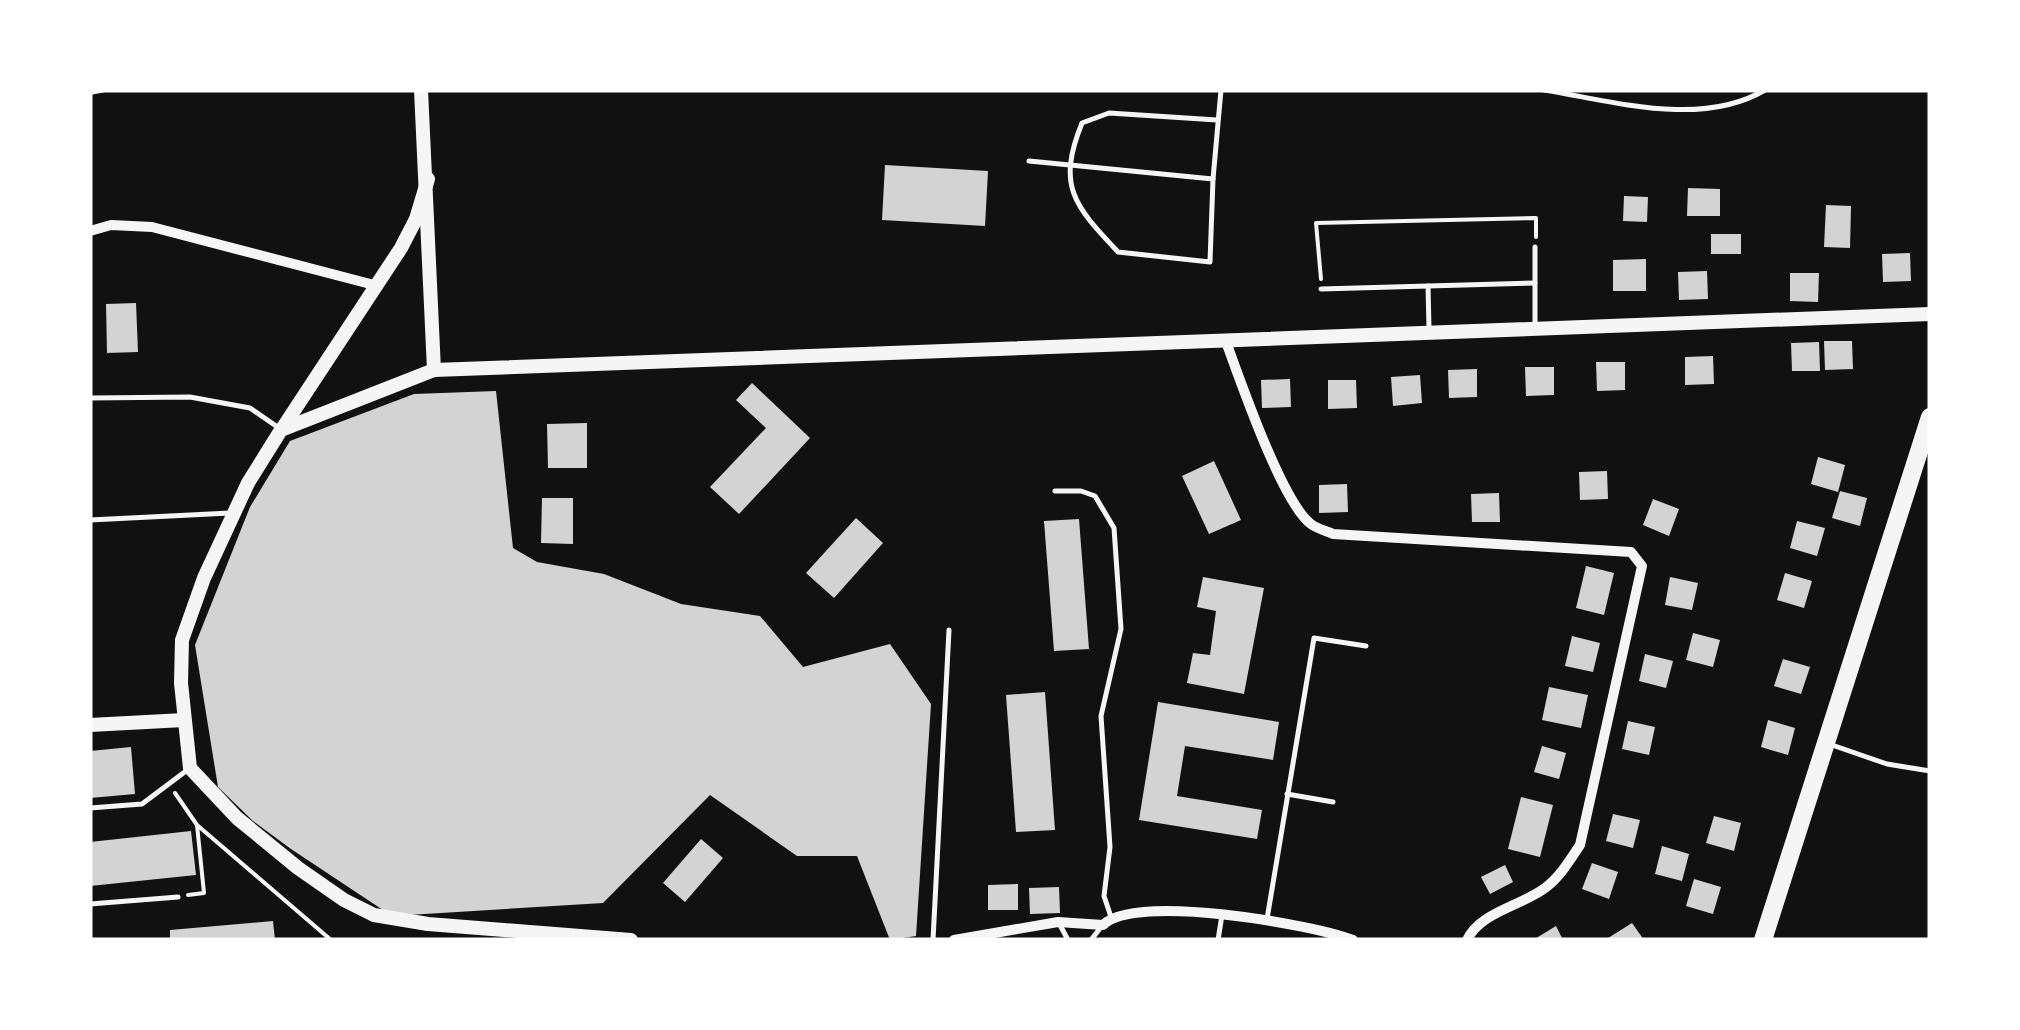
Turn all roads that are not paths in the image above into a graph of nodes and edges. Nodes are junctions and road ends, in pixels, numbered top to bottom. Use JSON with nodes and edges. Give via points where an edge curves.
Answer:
{"nodes":[{"id":1,"x":421,"y":90,"type":"edge"},
{"id":2,"x":1221,"y":90,"type":"edge"},
{"id":3,"x":1544,"y":90,"type":"edge"},
{"id":4,"x":1765,"y":90,"type":"edge"},
{"id":5,"x":1216,"y":120,"type":"junction"},
{"id":6,"x":1029,"y":162,"type":"dead end"},
{"id":7,"x":428,"y":179,"type":"junction"},
{"id":8,"x":1212,"y":179,"type":"junction"},
{"id":9,"x":90,"y":231,"type":"edge"},
{"id":10,"x":1536,"y":246,"type":"road end"},
{"id":11,"x":1535,"y":283,"type":"junction"},
{"id":12,"x":378,"y":286,"type":"junction"},
{"id":13,"x":1428,"y":286,"type":"junction"},
{"id":14,"x":1321,"y":288,"type":"road end"},
{"id":15,"x":1930,"y":314,"type":"edge"},
{"id":16,"x":1535,"y":327,"type":"junction"},
{"id":17,"x":1429,"y":331,"type":"junction"},
{"id":18,"x":1225,"y":339,"type":"junction"},
{"id":19,"x":434,"y":370,"type":"junction"},
{"id":20,"x":90,"y":398,"type":"edge"},
{"id":21,"x":1930,"y":417,"type":"edge"},
{"id":22,"x":282,"y":430,"type":"junction"},
{"id":23,"x":1055,"y":491,"type":"dead end"},
{"id":24,"x":233,"y":512,"type":"junction"},
{"id":25,"x":90,"y":520,"type":"edge"},
{"id":26,"x":949,"y":630,"type":"dead end"},
{"id":27,"x":1366,"y":646,"type":"dead end"},
{"id":28,"x":184,"y":720,"type":"junction"},
{"id":29,"x":90,"y":725,"type":"edge"},
{"id":30,"x":1825,"y":743,"type":"junction"},
{"id":31,"x":190,"y":768,"type":"junction"},
{"id":32,"x":1930,"y":771,"type":"edge"},
{"id":33,"x":1287,"y":794,"type":"junction"},
{"id":34,"x":1333,"y":802,"type":"dead end"},
{"id":35,"x":90,"y":808,"type":"edge"},
{"id":36,"x":178,"y":897,"type":"road end"},
{"id":37,"x":90,"y":904,"type":"edge"},
{"id":38,"x":1222,"y":915,"type":"junction"},
{"id":39,"x":1106,"y":921,"type":"junction"},
{"id":40,"x":1058,"y":922,"type":"junction"},
{"id":41,"x":1267,"y":922,"type":"junction"},
{"id":42,"x":1349,"y":939,"type":"edge"},
{"id":43,"x":631,"y":940,"type":"edge"},
{"id":44,"x":933,"y":940,"type":"edge"},
{"id":45,"x":954,"y":940,"type":"edge"},
{"id":46,"x":1068,"y":940,"type":"edge"},
{"id":47,"x":1091,"y":940,"type":"edge"},
{"id":48,"x":1218,"y":940,"type":"edge"},
{"id":49,"x":1467,"y":940,"type":"edge"},
{"id":50,"x":1762,"y":940,"type":"edge"}],
"edges":[{"from":1,"to":7,"type":"street"},
{"from":2,"to":5,"type":"lane"},
{"from":3,"to":4,"type":"lane","via":[[1678,110],[1741,104]]},
{"from":5,"to":8,"type":"lane"},
{"from":5,"to":8,"type":"lane","via":[[1109,113],[1082,123],[1070,150],[1071,193],[1118,252],[1210,262]]},
{"from":6,"to":8,"type":"lane"},
{"from":7,"to":12,"type":"street","via":[[416,219]]},
{"from":7,"to":19,"type":"street"},
{"from":9,"to":12,"type":"street","via":[[152,227]]},
{"from":10,"to":11,"type":"lane"},
{"from":11,"to":13,"type":"lane"},
{"from":11,"to":16,"type":"lane"},
{"from":12,"to":22,"type":"street"},
{"from":13,"to":14,"type":"lane"},
{"from":13,"to":17,"type":"lane"},
{"from":15,"to":16,"type":"street"},
{"from":16,"to":17,"type":"street"},
{"from":17,"to":18,"type":"street"},
{"from":18,"to":19,"type":"street"},
{"from":18,"to":49,"type":"street","via":[[1294,504],[1311,524],[1333,534],[1631,552],[1642,566],[1580,845],[1546,887],[1473,927]]},
{"from":19,"to":22,"type":"street"},
{"from":20,"to":22,"type":"lane","via":[[190,397],[250,408]]},
{"from":21,"to":30,"type":"main road"},
{"from":22,"to":24,"type":"street"},
{"from":23,"to":39,"type":"lane","via":[[1096,496],[1114,528],[1122,630],[1102,716],[1110,848]]},
{"from":24,"to":25,"type":"lane"},
{"from":24,"to":28,"type":"street","via":[[182,640]]},
{"from":26,"to":44,"type":"lane"},
{"from":27,"to":33,"type":"lane","via":[[1314,638]]},
{"from":28,"to":29,"type":"street"},
{"from":28,"to":31,"type":"street"},
{"from":30,"to":32,"type":"lane"},
{"from":30,"to":50,"type":"main road"},
{"from":31,"to":35,"type":"lane","via":[[142,804]]},
{"from":31,"to":43,"type":"street","via":[[298,868],[374,915]]},
{"from":33,"to":34,"type":"lane"},
{"from":33,"to":41,"type":"lane"},
{"from":36,"to":37,"type":"lane"},
{"from":38,"to":39,"type":"street","via":[[1139,910]]},
{"from":38,"to":41,"type":"street"},
{"from":38,"to":48,"type":"lane"},
{"from":39,"to":40,"type":"street"},
{"from":39,"to":47,"type":"lane"},
{"from":40,"to":45,"type":"street"},
{"from":40,"to":46,"type":"lane"},
{"from":41,"to":42,"type":"street"}]}
